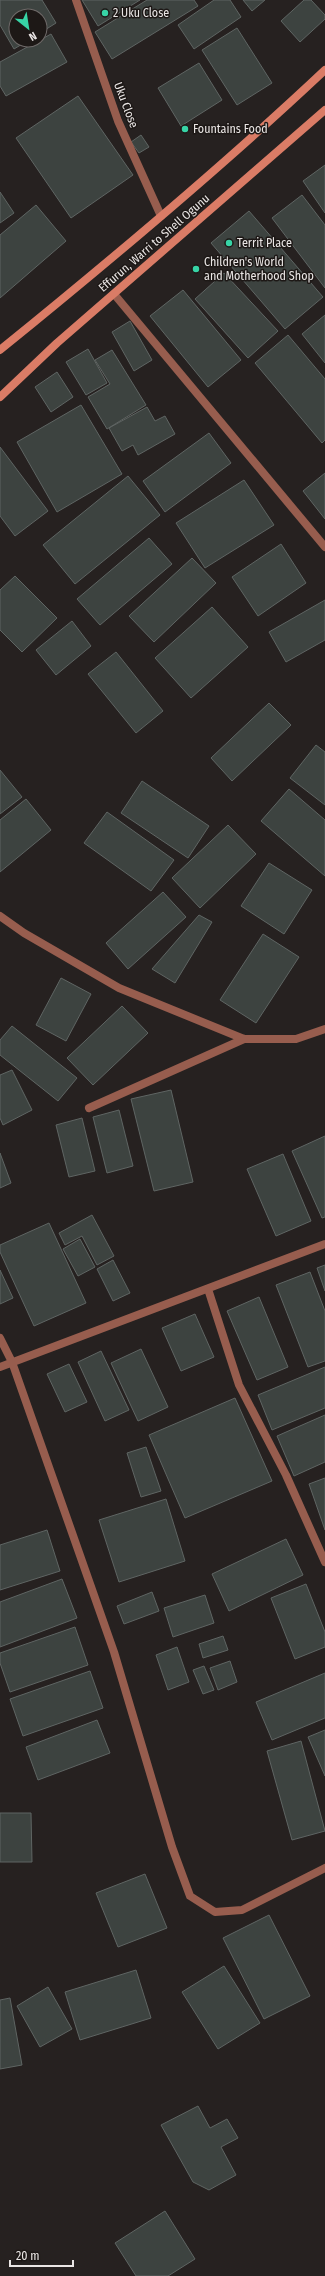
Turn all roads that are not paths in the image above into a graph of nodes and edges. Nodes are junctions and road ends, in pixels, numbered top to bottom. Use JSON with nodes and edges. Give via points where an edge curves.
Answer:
{"nodes":[{"id":1,"x":76,"y":0,"type":"edge"},
{"id":2,"x":325,"y":70,"type":"edge"},
{"id":3,"x":325,"y":110,"type":"edge"},
{"id":4,"x":161,"y":216,"type":"junction"},
{"id":5,"x":114,"y":294,"type":"junction"},
{"id":6,"x":0,"y":350,"type":"edge"},
{"id":7,"x":0,"y":397,"type":"edge"},
{"id":8,"x":325,"y":547,"type":"edge"},
{"id":9,"x":0,"y":916,"type":"edge"},
{"id":10,"x":325,"y":1028,"type":"edge"},
{"id":11,"x":244,"y":1039,"type":"junction"},
{"id":12,"x":89,"y":1108,"type":"dead end"},
{"id":13,"x":325,"y":1244,"type":"edge"},
{"id":14,"x":208,"y":1289,"type":"junction"},
{"id":15,"x":0,"y":1338,"type":"edge"},
{"id":16,"x":12,"y":1362,"type":"junction"},
{"id":17,"x":0,"y":1367,"type":"edge"},
{"id":18,"x":325,"y":1562,"type":"edge"},
{"id":19,"x":325,"y":1868,"type":"edge"}],
"edges":[{"from":1,"to":4,"type":"street","name":"Uku Close","via":[[118,121]]},
{"from":2,"to":4,"type":"main road","name":"Effurun, Warri to Shell Ogunu","via":[[271,121]]},
{"from":3,"to":5,"type":"main road","name":"Effurun, Warri to Shell Ogunu"},
{"from":4,"to":6,"type":"main road","name":"Effurun, Warri to Shell Ogunu","via":[[90,278]]},
{"from":5,"to":7,"type":"main road","name":"Effurun, Warri to Shell Ogunu"},
{"from":5,"to":8,"type":"street"},
{"from":9,"to":11,"type":"street","via":[[24,933],[119,988]]},
{"from":10,"to":11,"type":"street","via":[[296,1038]]},
{"from":11,"to":12,"type":"street"},
{"from":13,"to":14,"type":"street"},
{"from":14,"to":16,"type":"street"},
{"from":14,"to":18,"type":"street","via":[[239,1385],[286,1475]]},
{"from":15,"to":16,"type":"street"},
{"from":16,"to":17,"type":"street"},
{"from":16,"to":19,"type":"street","via":[[114,1652],[172,1847],[190,1896],[215,1912],[242,1910]]}]}
